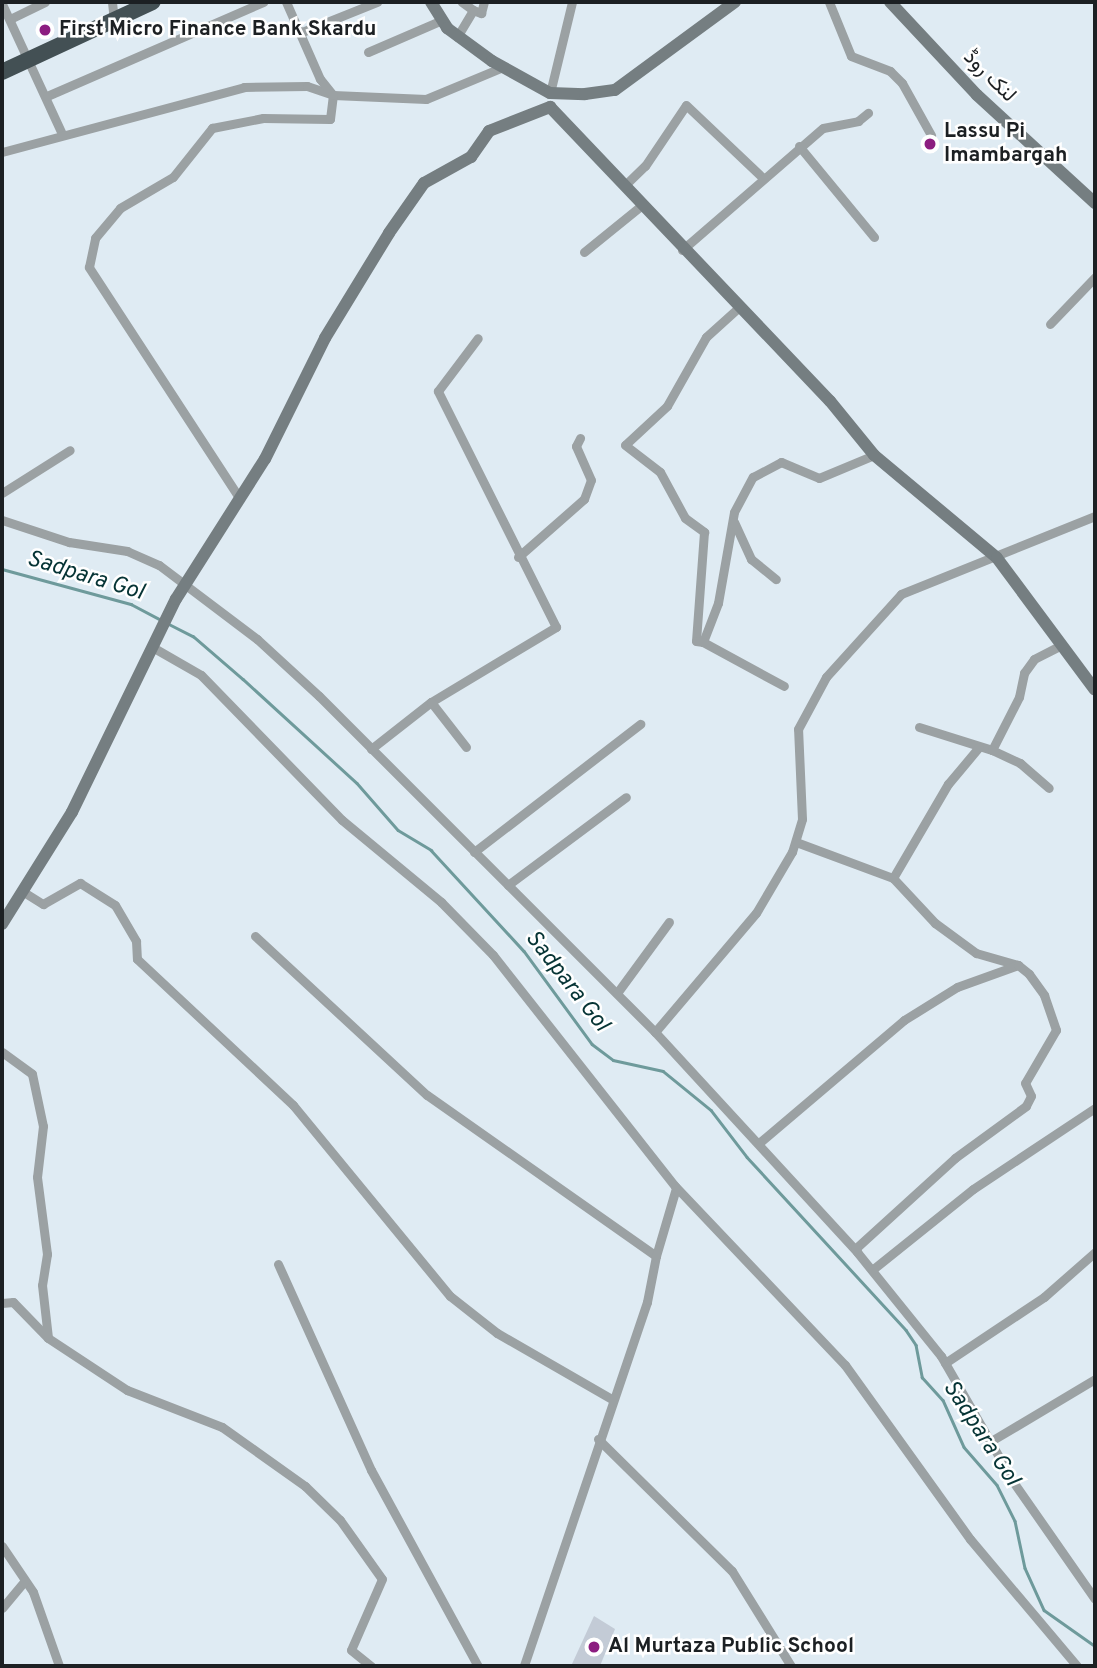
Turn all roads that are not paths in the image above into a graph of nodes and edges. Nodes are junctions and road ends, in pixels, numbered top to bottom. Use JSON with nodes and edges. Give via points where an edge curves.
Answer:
{"nodes":[{"id":1,"x":44,"y":2,"type":"edge"},
{"id":2,"x":112,"y":2,"type":"edge"},
{"id":3,"x":153,"y":2,"type":"edge"},
{"id":4,"x":263,"y":2,"type":"edge"},
{"id":5,"x":286,"y":2,"type":"edge"},
{"id":6,"x":377,"y":2,"type":"edge"},
{"id":7,"x":431,"y":2,"type":"edge"},
{"id":8,"x":462,"y":2,"type":"edge"},
{"id":9,"x":484,"y":2,"type":"edge"},
{"id":10,"x":572,"y":2,"type":"edge"},
{"id":11,"x":735,"y":2,"type":"edge"},
{"id":12,"x":829,"y":2,"type":"edge"},
{"id":13,"x":890,"y":2,"type":"edge"},
{"id":14,"x":2,"y":4,"type":"edge"},
{"id":15,"x":473,"y":10,"type":"junction"},
{"id":16,"x":10,"y":19,"type":"junction"},
{"id":17,"x":114,"y":20,"type":"junction"},
{"id":18,"x":442,"y":20,"type":"junction"},
{"id":19,"x":302,"y":32,"type":"junction"},
{"id":20,"x":457,"y":37,"type":"junction"},
{"id":21,"x":368,"y":52,"type":"dead end"},
{"id":22,"x":29,"y":60,"type":"junction"},
{"id":23,"x":503,"y":67,"type":"junction"},
{"id":24,"x":2,"y":72,"type":"edge"},
{"id":25,"x":550,"y":93,"type":"junction"},
{"id":26,"x":334,"y":95,"type":"junction"},
{"id":27,"x":47,"y":96,"type":"junction"},
{"id":28,"x":550,"y":107,"type":"junction"},
{"id":29,"x":868,"y":113,"type":"dead end"},
{"id":30,"x":62,"y":134,"type":"junction"},
{"id":31,"x":931,"y":135,"type":"dead end"},
{"id":32,"x":799,"y":146,"type":"junction"},
{"id":33,"x":2,"y":152,"type":"edge"},
{"id":34,"x":762,"y":177,"type":"junction"},
{"id":35,"x":624,"y":186,"type":"junction"},
{"id":36,"x":1095,"y":203,"type":"edge"},
{"id":37,"x":642,"y":205,"type":"junction"},
{"id":38,"x":874,"y":237,"type":"dead end"},
{"id":39,"x":682,"y":250,"type":"junction"},
{"id":40,"x":584,"y":252,"type":"dead end"},
{"id":41,"x":1095,"y":277,"type":"edge"},
{"id":42,"x":737,"y":309,"type":"junction"},
{"id":43,"x":1050,"y":324,"type":"dead end"},
{"id":44,"x":478,"y":338,"type":"dead end"},
{"id":45,"x":580,"y":438,"type":"dead end"},
{"id":46,"x":70,"y":450,"type":"dead end"},
{"id":47,"x":874,"y":455,"type":"junction"},
{"id":48,"x":2,"y":493,"type":"edge"},
{"id":49,"x":240,"y":499,"type":"junction"},
{"id":50,"x":1095,"y":516,"type":"edge"},
{"id":51,"x":2,"y":520,"type":"edge"},
{"id":52,"x":733,"y":520,"type":"junction"},
{"id":53,"x":518,"y":556,"type":"junction"},
{"id":54,"x":997,"y":558,"type":"junction"},
{"id":55,"x":776,"y":579,"type":"dead end"},
{"id":56,"x":188,"y":587,"type":"junction"},
{"id":57,"x":703,"y":642,"type":"junction"},
{"id":58,"x":154,"y":645,"type":"junction"},
{"id":59,"x":1061,"y":645,"type":"junction"},
{"id":60,"x":784,"y":686,"type":"dead end"},
{"id":61,"x":1095,"y":690,"type":"edge"},
{"id":62,"x":431,"y":702,"type":"junction"},
{"id":63,"x":640,"y":724,"type":"dead end"},
{"id":64,"x":919,"y":727,"type":"dead end"},
{"id":65,"x":466,"y":747,"type":"dead end"},
{"id":66,"x":979,"y":747,"type":"junction"},
{"id":67,"x":371,"y":749,"type":"junction"},
{"id":68,"x":992,"y":750,"type":"junction"},
{"id":69,"x":1049,"y":788,"type":"dead end"},
{"id":70,"x":626,"y":797,"type":"dead end"},
{"id":71,"x":796,"y":842,"type":"junction"},
{"id":72,"x":474,"y":852,"type":"junction"},
{"id":73,"x":893,"y":878,"type":"junction"},
{"id":74,"x":508,"y":885,"type":"junction"},
{"id":75,"x":22,"y":891,"type":"junction"},
{"id":76,"x":669,"y":922,"type":"dead end"},
{"id":77,"x":2,"y":924,"type":"edge"},
{"id":78,"x":255,"y":936,"type":"dead end"},
{"id":79,"x":1018,"y":965,"type":"junction"},
{"id":80,"x":617,"y":993,"type":"junction"},
{"id":81,"x":655,"y":1032,"type":"junction"},
{"id":82,"x":2,"y":1052,"type":"edge"},
{"id":83,"x":1095,"y":1108,"type":"edge"},
{"id":84,"x":759,"y":1143,"type":"junction"},
{"id":85,"x":676,"y":1188,"type":"junction"},
{"id":86,"x":855,"y":1249,"type":"junction"},
{"id":87,"x":1095,"y":1252,"type":"edge"},
{"id":88,"x":656,"y":1256,"type":"junction"},
{"id":89,"x":278,"y":1264,"type":"dead end"},
{"id":90,"x":872,"y":1270,"type":"junction"},
{"id":91,"x":2,"y":1303,"type":"edge"},
{"id":92,"x":48,"y":1338,"type":"junction"},
{"id":93,"x":945,"y":1363,"type":"junction"},
{"id":94,"x":1095,"y":1379,"type":"edge"},
{"id":95,"x":612,"y":1399,"type":"junction"},
{"id":96,"x":598,"y":1439,"type":"junction"},
{"id":97,"x":991,"y":1441,"type":"junction"},
{"id":98,"x":2,"y":1546,"type":"edge"},
{"id":99,"x":25,"y":1581,"type":"junction"},
{"id":100,"x":1095,"y":1599,"type":"edge"},
{"id":101,"x":2,"y":1608,"type":"edge"},
{"id":102,"x":59,"y":1666,"type":"edge"},
{"id":103,"x":371,"y":1666,"type":"edge"},
{"id":104,"x":478,"y":1666,"type":"edge"},
{"id":105,"x":524,"y":1666,"type":"edge"},
{"id":106,"x":791,"y":1666,"type":"edge"},
{"id":107,"x":1077,"y":1666,"type":"edge"}],
"edges":[{"from":1,"to":16,"type":"street"},
{"from":2,"to":17,"type":"street"},
{"from":3,"to":17,"type":"highway"},
{"from":4,"to":27,"type":"street"},
{"from":5,"to":19,"type":"street"},
{"from":6,"to":19,"type":"street"},
{"from":7,"to":18,"type":"main road"},
{"from":8,"to":15,"type":"street"},
{"from":9,"to":15,"type":"street","via":[[481,13]]},
{"from":10,"to":25,"type":"street"},
{"from":11,"to":25,"type":"main road","via":[[615,90]]},
{"from":12,"to":31,"type":"street","via":[[851,56],[890,71],[902,83]]},
{"from":13,"to":36,"type":"main road","name":"لنک روڈ","via":[[977,95]]},
{"from":14,"to":16,"type":"street"},
{"from":15,"to":20,"type":"street"},
{"from":16,"to":22,"type":"street"},
{"from":17,"to":22,"type":"highway"},
{"from":18,"to":20,"type":"main road"},
{"from":18,"to":21,"type":"street"},
{"from":19,"to":26,"type":"street","via":[[320,79]]},
{"from":20,"to":23,"type":"main road"},
{"from":22,"to":24,"type":"highway"},
{"from":22,"to":27,"type":"street"},
{"from":23,"to":25,"type":"main road"},
{"from":23,"to":26,"type":"street","via":[[426,99]]},
{"from":25,"to":28,"type":"main road"},
{"from":26,"to":30,"type":"street","via":[[307,86],[244,87]]},
{"from":26,"to":49,"type":"street","via":[[330,119],[262,118],[212,128],[173,177],[120,208],[95,238],[89,267],[100,292]]},
{"from":27,"to":30,"type":"street"},
{"from":28,"to":35,"type":"main road"},
{"from":28,"to":49,"type":"main road","via":[[489,131],[471,157],[415,194],[325,338]]},
{"from":29,"to":32,"type":"street","via":[[858,121],[823,128]]},
{"from":30,"to":33,"type":"street"},
{"from":32,"to":34,"type":"street"},
{"from":32,"to":38,"type":"street"},
{"from":34,"to":35,"type":"street","via":[[686,105]]},
{"from":34,"to":39,"type":"street"},
{"from":35,"to":37,"type":"main road"},
{"from":37,"to":39,"type":"main road"},
{"from":37,"to":40,"type":"street"},
{"from":39,"to":42,"type":"main road"},
{"from":41,"to":43,"type":"street"},
{"from":42,"to":47,"type":"main road","via":[[830,401]]},
{"from":42,"to":57,"type":"street","via":[[698,348],[667,406],[625,445],[660,472],[685,517],[704,532],[692,635]]},
{"from":44,"to":53,"type":"street","via":[[438,391]]},
{"from":45,"to":53,"type":"street","via":[[576,446],[591,480],[584,499]]},
{"from":46,"to":48,"type":"street"},
{"from":47,"to":52,"type":"street","via":[[819,478],[776,463],[747,485]]},
{"from":47,"to":54,"type":"main road"},
{"from":49,"to":56,"type":"main road"},
{"from":50,"to":54,"type":"street"},
{"from":51,"to":56,"type":"street","via":[[69,542],[127,551]]},
{"from":52,"to":55,"type":"street","via":[[751,559]]},
{"from":52,"to":57,"type":"street","via":[[718,603]]},
{"from":53,"to":62,"type":"street","via":[[556,627]]},
{"from":54,"to":59,"type":"main road"},
{"from":54,"to":71,"type":"street","via":[[901,594],[815,692],[798,729],[802,819]]},
{"from":56,"to":58,"type":"main road","via":[[176,599]]},
{"from":56,"to":67,"type":"street","via":[[257,639]]},
{"from":57,"to":60,"type":"street"},
{"from":58,"to":75,"type":"main road","via":[[72,812]]},
{"from":58,"to":85,"type":"street","via":[[201,675],[342,820],[441,902],[493,955]]},
{"from":59,"to":61,"type":"main road"},
{"from":59,"to":68,"type":"street","via":[[1034,659],[1024,673],[1019,697]]},
{"from":62,"to":65,"type":"street"},
{"from":62,"to":67,"type":"street"},
{"from":63,"to":72,"type":"street"},
{"from":64,"to":66,"type":"street"},
{"from":66,"to":68,"type":"street"},
{"from":66,"to":73,"type":"street","via":[[948,784]]},
{"from":67,"to":72,"type":"street"},
{"from":68,"to":69,"type":"street","via":[[1020,763]]},
{"from":70,"to":74,"type":"street"},
{"from":71,"to":73,"type":"street"},
{"from":71,"to":81,"type":"street","via":[[756,913]]},
{"from":72,"to":74,"type":"street"},
{"from":73,"to":79,"type":"street","via":[[935,923],[976,953]]},
{"from":74,"to":80,"type":"street"},
{"from":75,"to":77,"type":"main road"},
{"from":75,"to":95,"type":"street","via":[[43,904],[80,883],[115,905],[136,941],[137,958],[293,1105],[450,1296],[496,1333]]},
{"from":76,"to":80,"type":"street"},
{"from":78,"to":88,"type":"street","via":[[427,1095]]},
{"from":79,"to":84,"type":"street","via":[[957,987],[904,1020]]},
{"from":79,"to":86,"type":"street","via":[[1044,995],[1056,1030],[1025,1083],[1031,1096],[1026,1106],[955,1158]]},
{"from":80,"to":81,"type":"street"},
{"from":81,"to":84,"type":"street"},
{"from":82,"to":92,"type":"street","via":[[32,1074],[43,1126],[37,1177]]},
{"from":83,"to":90,"type":"street","via":[[973,1189]]},
{"from":84,"to":86,"type":"street"},
{"from":85,"to":88,"type":"street"},
{"from":85,"to":107,"type":"street","via":[[845,1365],[970,1539]]},
{"from":86,"to":90,"type":"street"},
{"from":87,"to":93,"type":"street","via":[[1044,1297]]},
{"from":88,"to":95,"type":"street","via":[[648,1302]]},
{"from":89,"to":104,"type":"street","via":[[371,1470]]},
{"from":90,"to":93,"type":"street"},
{"from":91,"to":92,"type":"street","via":[[13,1303]]},
{"from":92,"to":103,"type":"street","via":[[127,1390],[222,1427],[305,1486],[340,1520],[382,1579],[351,1650]]},
{"from":93,"to":97,"type":"street"},
{"from":94,"to":97,"type":"street"},
{"from":95,"to":96,"type":"street"},
{"from":96,"to":105,"type":"street"},
{"from":96,"to":106,"type":"street","via":[[732,1571]]},
{"from":97,"to":100,"type":"street","via":[[1014,1483]]},
{"from":98,"to":99,"type":"street"},
{"from":99,"to":101,"type":"street"},
{"from":99,"to":102,"type":"street"}]}
